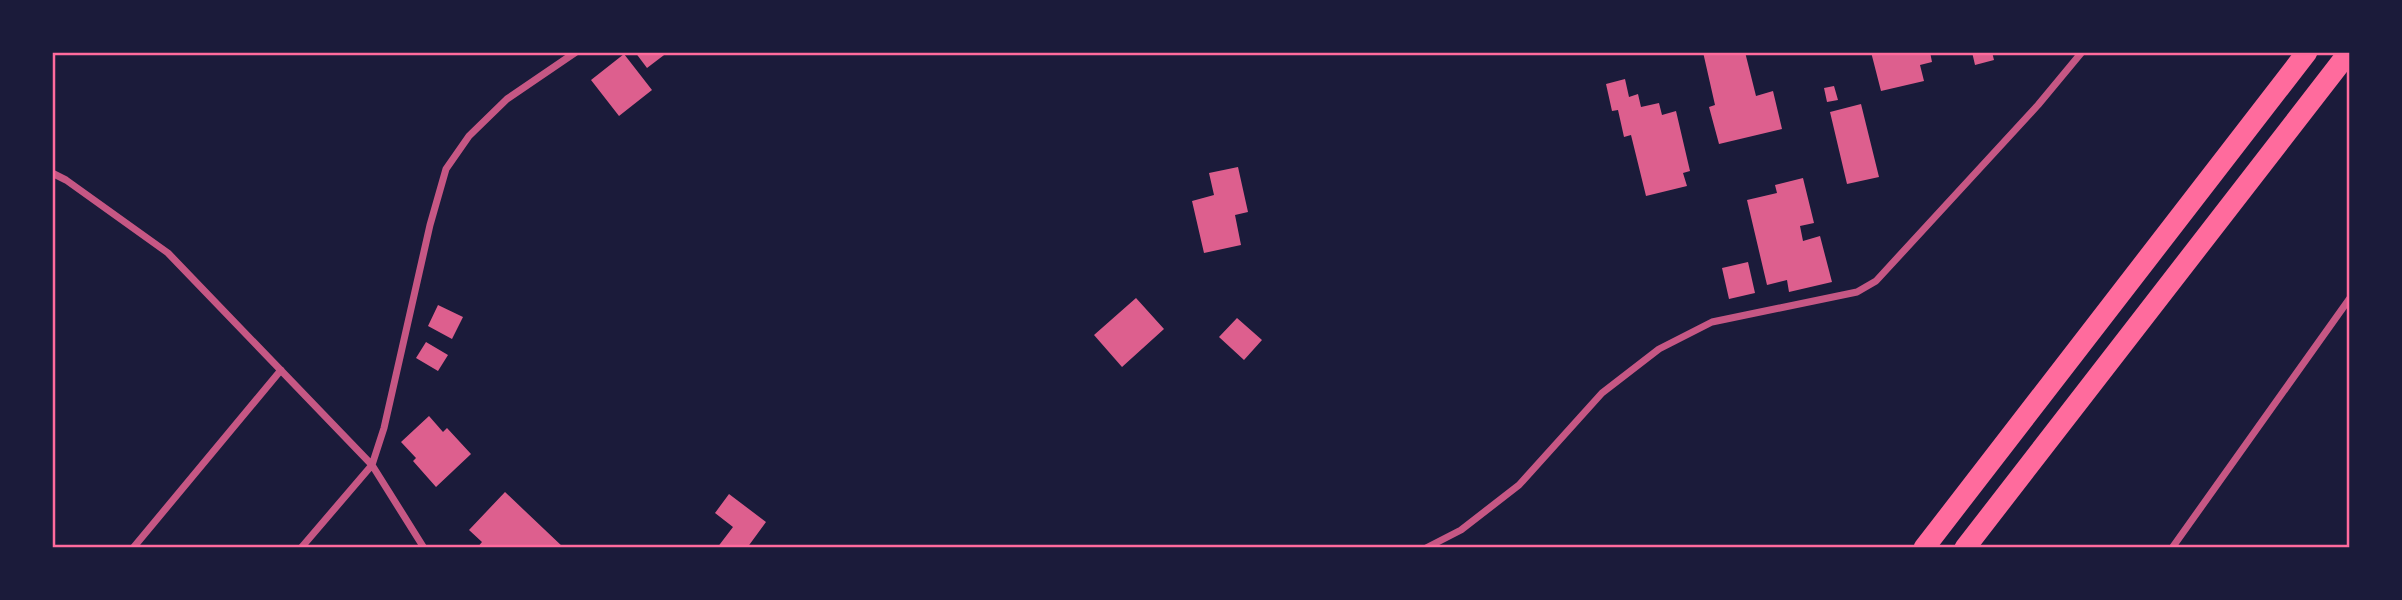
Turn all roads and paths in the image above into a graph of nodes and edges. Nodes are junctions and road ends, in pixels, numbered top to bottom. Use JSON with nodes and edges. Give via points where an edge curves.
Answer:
{"nodes":[{"id":1,"x":576,"y":52,"type":"edge"},
{"id":2,"x":2082,"y":52,"type":"edge"},
{"id":3,"x":2308,"y":52,"type":"edge"},
{"id":4,"x":2349,"y":52,"type":"edge"},
{"id":5,"x":52,"y":173,"type":"edge"},
{"id":6,"x":2350,"y":298,"type":"edge"},
{"id":7,"x":281,"y":370,"type":"junction"},
{"id":8,"x":372,"y":465,"type":"junction"},
{"id":9,"x":133,"y":548,"type":"edge"},
{"id":10,"x":301,"y":548,"type":"edge"},
{"id":11,"x":424,"y":548,"type":"edge"},
{"id":12,"x":1426,"y":548,"type":"edge"},
{"id":13,"x":1924,"y":548,"type":"edge"},
{"id":14,"x":1965,"y":548,"type":"edge"},
{"id":15,"x":2172,"y":548,"type":"edge"}],
"edges":[{"from":1,"to":8,"type":"street","via":[[507,99],[469,136],[446,169]]},
{"from":2,"to":12,"type":"street","via":[[1876,281],[1857,292],[1712,322],[1659,349],[1602,393],[1519,485],[1461,530]]},
{"from":3,"to":13,"type":"highway"},
{"from":4,"to":14,"type":"highway"},
{"from":5,"to":7,"type":"street","via":[[168,253]]},
{"from":6,"to":15,"type":"street"},
{"from":7,"to":8,"type":"street"},
{"from":7,"to":9,"type":"street"},
{"from":8,"to":10,"type":"street"},
{"from":8,"to":11,"type":"street"}]}
